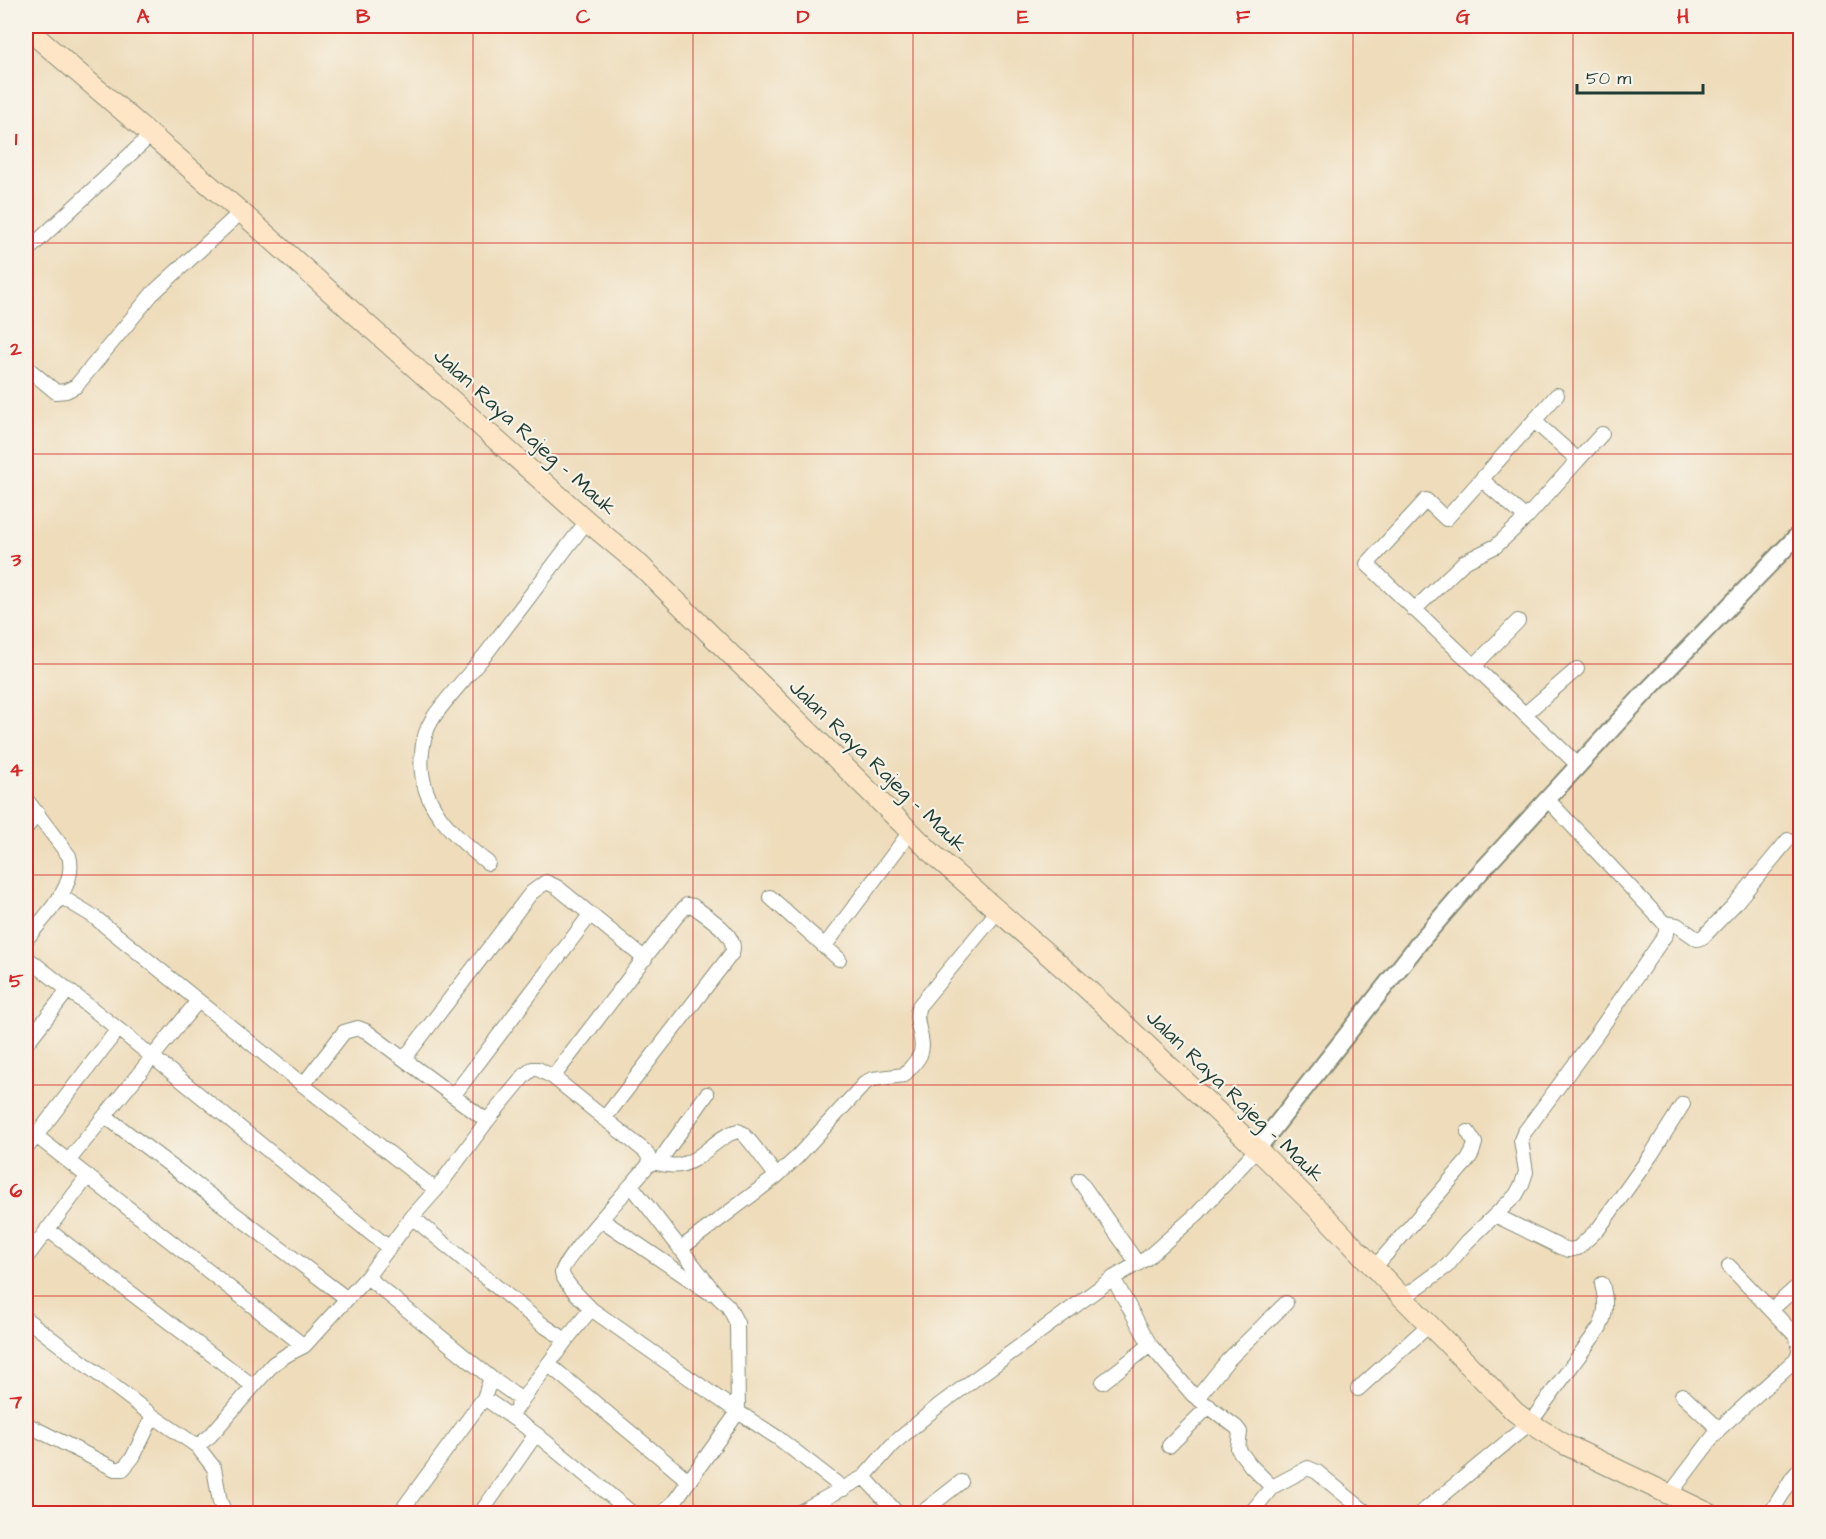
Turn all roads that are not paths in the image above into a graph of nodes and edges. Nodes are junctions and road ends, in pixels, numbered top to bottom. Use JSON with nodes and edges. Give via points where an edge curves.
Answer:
{"nodes":[{"id":1,"x":26,"y":28,"type":"edge"},
{"id":2,"x":151,"y":135,"type":"junction"},
{"id":3,"x":241,"y":212,"type":"junction"},
{"id":4,"x":26,"y":252,"type":"edge"},
{"id":5,"x":26,"y":367,"type":"edge"},
{"id":6,"x":1557,"y":395,"type":"dead end"},
{"id":7,"x":1534,"y":421,"type":"junction"},
{"id":8,"x":1602,"y":434,"type":"dead end"},
{"id":9,"x":1578,"y":460,"type":"junction"},
{"id":10,"x":1482,"y":480,"type":"junction"},
{"id":11,"x":1526,"y":518,"type":"junction"},
{"id":12,"x":587,"y":521,"type":"junction"},
{"id":13,"x":1800,"y":533,"type":"edge"},
{"id":14,"x":1414,"y":609,"type":"junction"},
{"id":15,"x":1518,"y":621,"type":"dead end"},
{"id":16,"x":1475,"y":665,"type":"junction"},
{"id":17,"x":1577,"y":669,"type":"dead end"},
{"id":18,"x":1525,"y":714,"type":"junction"},
{"id":19,"x":1579,"y":766,"type":"junction"},
{"id":20,"x":26,"y":799,"type":"edge"},
{"id":21,"x":1548,"y":800,"type":"junction"},
{"id":22,"x":38,"y":813,"type":"junction"},
{"id":23,"x":26,"y":828,"type":"edge"},
{"id":24,"x":909,"y":832,"type":"junction"},
{"id":25,"x":1788,"y":840,"type":"dead end"},
{"id":26,"x":488,"y":863,"type":"dead end"},
{"id":27,"x":60,"y":896,"type":"junction"},
{"id":28,"x":770,"y":897,"type":"dead end"},
{"id":29,"x":997,"y":912,"type":"junction"},
{"id":30,"x":590,"y":915,"type":"junction"},
{"id":31,"x":1664,"y":923,"type":"junction"},
{"id":32,"x":26,"y":940,"type":"edge"},
{"id":33,"x":824,"y":946,"type":"junction"},
{"id":34,"x":26,"y":957,"type":"edge"},
{"id":35,"x":645,"y":959,"type":"junction"},
{"id":36,"x":839,"y":959,"type":"dead end"},
{"id":37,"x":68,"y":990,"type":"junction"},
{"id":38,"x":198,"y":1000,"type":"junction"},
{"id":39,"x":118,"y":1029,"type":"junction"},
{"id":40,"x":26,"y":1044,"type":"edge"},
{"id":41,"x":154,"y":1058,"type":"junction"},
{"id":42,"x":404,"y":1059,"type":"junction"},
{"id":43,"x":553,"y":1077,"type":"junction"},
{"id":44,"x":303,"y":1085,"type":"junction"},
{"id":45,"x":708,"y":1094,"type":"dead end"},
{"id":46,"x":453,"y":1096,"type":"junction"},
{"id":47,"x":1683,"y":1104,"type":"dead end"},
{"id":48,"x":105,"y":1116,"type":"junction"},
{"id":49,"x":604,"y":1119,"type":"junction"},
{"id":50,"x":487,"y":1121,"type":"junction"},
{"id":51,"x":31,"y":1132,"type":"edge"},
{"id":52,"x":1468,"y":1132,"type":"dead end"},
{"id":53,"x":26,"y":1149,"type":"edge"},
{"id":54,"x":1257,"y":1149,"type":"junction"},
{"id":55,"x":69,"y":1160,"type":"junction"},
{"id":56,"x":657,"y":1163,"type":"junction"},
{"id":57,"x":88,"y":1176,"type":"junction"},
{"id":58,"x":777,"y":1176,"type":"junction"},
{"id":59,"x":1079,"y":1180,"type":"dead end"},
{"id":60,"x":632,"y":1185,"type":"junction"},
{"id":61,"x":436,"y":1190,"type":"junction"},
{"id":62,"x":1495,"y":1215,"type":"junction"},
{"id":63,"x":412,"y":1217,"type":"junction"},
{"id":64,"x":602,"y":1220,"type":"junction"},
{"id":65,"x":46,"y":1229,"type":"junction"},
{"id":66,"x":389,"y":1248,"type":"junction"},
{"id":67,"x":680,"y":1249,"type":"junction"},
{"id":68,"x":26,"y":1258,"type":"edge"},
{"id":69,"x":1137,"y":1264,"type":"junction"},
{"id":70,"x":1729,"y":1266,"type":"dead end"},
{"id":71,"x":1374,"y":1268,"type":"junction"},
{"id":72,"x":367,"y":1277,"type":"junction"},
{"id":73,"x":1113,"y":1278,"type":"junction"},
{"id":74,"x":1602,"y":1284,"type":"dead end"},
{"id":75,"x":1800,"y":1284,"type":"edge"},
{"id":76,"x":346,"y":1298,"type":"junction"},
{"id":77,"x":719,"y":1298,"type":"junction"},
{"id":78,"x":1403,"y":1299,"type":"junction"},
{"id":79,"x":1286,"y":1303,"type":"dead end"},
{"id":80,"x":591,"y":1309,"type":"junction"},
{"id":81,"x":1771,"y":1310,"type":"junction"},
{"id":82,"x":26,"y":1319,"type":"edge"},
{"id":83,"x":1429,"y":1325,"type":"junction"},
{"id":84,"x":566,"y":1340,"type":"junction"},
{"id":85,"x":1150,"y":1345,"type":"junction"},
{"id":86,"x":304,"y":1346,"type":"junction"},
{"id":87,"x":548,"y":1364,"type":"junction"},
{"id":88,"x":491,"y":1378,"type":"junction"},
{"id":89,"x":1103,"y":1382,"type":"dead end"},
{"id":90,"x":253,"y":1386,"type":"junction"},
{"id":91,"x":1358,"y":1389,"type":"dead end"},
{"id":92,"x":1682,"y":1395,"type":"dead end"},
{"id":93,"x":484,"y":1398,"type":"junction"},
{"id":94,"x":522,"y":1400,"type":"junction"},
{"id":95,"x":1203,"y":1402,"type":"junction"},
{"id":96,"x":738,"y":1412,"type":"junction"},
{"id":97,"x":153,"y":1416,"type":"junction"},
{"id":98,"x":510,"y":1417,"type":"junction"},
{"id":99,"x":1530,"y":1423,"type":"junction"},
{"id":100,"x":26,"y":1424,"type":"edge"},
{"id":101,"x":1719,"y":1429,"type":"junction"},
{"id":102,"x":536,"y":1434,"type":"junction"},
{"id":103,"x":197,"y":1446,"type":"junction"},
{"id":104,"x":1169,"y":1446,"type":"dead end"},
{"id":105,"x":1800,"y":1469,"type":"edge"},
{"id":106,"x":864,"y":1477,"type":"junction"},
{"id":107,"x":689,"y":1481,"type":"junction"},
{"id":108,"x":962,"y":1482,"type":"dead end"},
{"id":109,"x":1272,"y":1487,"type":"junction"},
{"id":110,"x":844,"y":1489,"type":"junction"},
{"id":111,"x":1670,"y":1494,"type":"junction"},
{"id":112,"x":226,"y":1514,"type":"edge"},
{"id":113,"x":399,"y":1514,"type":"edge"},
{"id":114,"x":480,"y":1514,"type":"edge"},
{"id":115,"x":633,"y":1514,"type":"edge"},
{"id":116,"x":662,"y":1514,"type":"edge"},
{"id":117,"x":796,"y":1514,"type":"edge"},
{"id":118,"x":898,"y":1514,"type":"edge"},
{"id":119,"x":920,"y":1514,"type":"edge"},
{"id":120,"x":1250,"y":1514,"type":"edge"},
{"id":121,"x":1368,"y":1514,"type":"edge"},
{"id":122,"x":1420,"y":1514,"type":"edge"},
{"id":123,"x":1710,"y":1514,"type":"edge"},
{"id":124,"x":1770,"y":1514,"type":"edge"}],
"edges":[{"from":1,"to":2,"type":"main road","name":"Jalan Raya Rajeg - Mauk"},
{"from":2,"to":3,"type":"main road","name":"Jalan Raya Rajeg - Mauk"},
{"from":2,"to":4,"type":"street"},
{"from":3,"to":5,"type":"street","via":[[152,294],[76,386],[56,392]]},
{"from":3,"to":12,"type":"main road","name":"Jalan Raya Rajeg - Mauk"},
{"from":6,"to":7,"type":"street"},
{"from":7,"to":9,"type":"street"},
{"from":7,"to":10,"type":"street"},
{"from":8,"to":9,"type":"street"},
{"from":9,"to":11,"type":"street"},
{"from":10,"to":11,"type":"street"},
{"from":10,"to":14,"type":"street","via":[[1446,519],[1425,500],[1367,564]]},
{"from":11,"to":14,"type":"street","via":[[1496,546],[1464,562]]},
{"from":12,"to":24,"type":"main road","name":"Jalan Raya Rajeg - Mauk","via":[[641,566]]},
{"from":12,"to":26,"type":"street","via":[[426,731],[420,767],[431,805],[462,844]]},
{"from":13,"to":19,"type":"street"},
{"from":14,"to":16,"type":"street"},
{"from":15,"to":16,"type":"street"},
{"from":16,"to":18,"type":"street"},
{"from":17,"to":18,"type":"street"},
{"from":18,"to":19,"type":"street"},
{"from":19,"to":21,"type":"street"},
{"from":20,"to":22,"type":"street"},
{"from":21,"to":31,"type":"street"},
{"from":21,"to":54,"type":"street","via":[[1423,938]]},
{"from":22,"to":23,"type":"street"},
{"from":22,"to":27,"type":"street","via":[[69,856],[72,867]]},
{"from":24,"to":29,"type":"main road","name":"Jalan Raya Rajeg - Mauk"},
{"from":24,"to":33,"type":"street"},
{"from":25,"to":31,"type":"street","via":[[1703,937],[1697,939],[1677,925]]},
{"from":27,"to":32,"type":"street"},
{"from":27,"to":38,"type":"street","via":[[93,916]]},
{"from":28,"to":33,"type":"street"},
{"from":29,"to":54,"type":"main road","name":"Jalan Raya Rajeg - Mauk","via":[[1086,987]]},
{"from":29,"to":58,"type":"street","via":[[920,1006],[919,1058],[904,1075],[866,1082]]},
{"from":30,"to":35,"type":"street"},
{"from":30,"to":42,"type":"street","via":[[552,884],[542,884],[531,893]]},
{"from":30,"to":46,"type":"street"},
{"from":31,"to":62,"type":"street","via":[[1666,934],[1657,948],[1524,1133],[1521,1140],[1526,1172],[1522,1184]]},
{"from":33,"to":36,"type":"street"},
{"from":34,"to":37,"type":"street"},
{"from":35,"to":43,"type":"street"},
{"from":35,"to":49,"type":"street","via":[[689,904],[730,936],[734,949]]},
{"from":37,"to":39,"type":"street"},
{"from":37,"to":40,"type":"street"},
{"from":38,"to":41,"type":"street"},
{"from":38,"to":44,"type":"street"},
{"from":39,"to":41,"type":"street"},
{"from":39,"to":51,"type":"street"},
{"from":41,"to":48,"type":"street"},
{"from":41,"to":66,"type":"street"},
{"from":42,"to":44,"type":"street","via":[[366,1031],[350,1029]]},
{"from":42,"to":46,"type":"street"},
{"from":43,"to":49,"type":"street"},
{"from":43,"to":50,"type":"street","via":[[532,1069]]},
{"from":44,"to":61,"type":"street"},
{"from":45,"to":56,"type":"street"},
{"from":46,"to":50,"type":"street"},
{"from":47,"to":62,"type":"street","via":[[1599,1228],[1578,1248],[1560,1247]]},
{"from":48,"to":55,"type":"street"},
{"from":48,"to":76,"type":"street"},
{"from":49,"to":56,"type":"street"},
{"from":50,"to":61,"type":"street"},
{"from":51,"to":53,"type":"street"},
{"from":51,"to":55,"type":"street"},
{"from":52,"to":71,"type":"street","via":[[1475,1143],[1468,1160]]},
{"from":54,"to":69,"type":"street","via":[[1198,1213]]},
{"from":54,"to":71,"type":"main road","name":"Jalan Raya Rajeg - Mauk"},
{"from":55,"to":57,"type":"street"},
{"from":56,"to":58,"type":"street","via":[[672,1166],[690,1162],[738,1131],[747,1136]]},
{"from":56,"to":60,"type":"street"},
{"from":57,"to":65,"type":"street"},
{"from":57,"to":86,"type":"street"},
{"from":58,"to":67,"type":"street"},
{"from":59,"to":69,"type":"street"},
{"from":60,"to":64,"type":"street"},
{"from":60,"to":67,"type":"street"},
{"from":61,"to":63,"type":"street"},
{"from":62,"to":78,"type":"street","via":[[1447,1266]]},
{"from":63,"to":66,"type":"street"},
{"from":63,"to":84,"type":"street"},
{"from":64,"to":77,"type":"street"},
{"from":64,"to":80,"type":"street","via":[[562,1268],[563,1277]]},
{"from":65,"to":68,"type":"street"},
{"from":65,"to":90,"type":"street"},
{"from":66,"to":72,"type":"street"},
{"from":67,"to":77,"type":"street"},
{"from":69,"to":73,"type":"street"},
{"from":70,"to":81,"type":"street"},
{"from":71,"to":78,"type":"main road","name":"Jalan Raya Rajeg - Mauk"},
{"from":72,"to":76,"type":"street"},
{"from":72,"to":88,"type":"street"},
{"from":73,"to":85,"type":"street"},
{"from":73,"to":106,"type":"street","via":[[938,1406],[893,1444]]},
{"from":74,"to":99,"type":"street","via":[[1606,1304],[1600,1328]]},
{"from":75,"to":81,"type":"street"},
{"from":76,"to":86,"type":"street"},
{"from":77,"to":96,"type":"street","via":[[737,1323]]},
{"from":78,"to":83,"type":"main road","name":"Jalan Raya Rajeg - Mauk"},
{"from":79,"to":95,"type":"street","via":[[1228,1360]]},
{"from":80,"to":84,"type":"street"},
{"from":80,"to":96,"type":"street"},
{"from":81,"to":101,"type":"street","via":[[1795,1335],[1800,1352]]},
{"from":82,"to":97,"type":"street"},
{"from":83,"to":91,"type":"street"},
{"from":83,"to":99,"type":"main road","name":"Jalan Raya Rajeg - Mauk"},
{"from":84,"to":87,"type":"street"},
{"from":85,"to":89,"type":"street"},
{"from":85,"to":95,"type":"street"},
{"from":86,"to":90,"type":"street","via":[[273,1364]]},
{"from":87,"to":94,"type":"street"},
{"from":87,"to":107,"type":"street"},
{"from":88,"to":93,"type":"street"},
{"from":88,"to":94,"type":"street"},
{"from":90,"to":103,"type":"street"},
{"from":92,"to":101,"type":"street"},
{"from":93,"to":98,"type":"street"},
{"from":93,"to":113,"type":"street"},
{"from":94,"to":98,"type":"street"},
{"from":95,"to":104,"type":"street"},
{"from":95,"to":109,"type":"street","via":[[1236,1427],[1242,1456]]},
{"from":96,"to":107,"type":"street"},
{"from":96,"to":110,"type":"street"},
{"from":97,"to":100,"type":"street","via":[[123,1469],[115,1469]]},
{"from":97,"to":103,"type":"street"},
{"from":98,"to":102,"type":"street"},
{"from":99,"to":111,"type":"main road","name":"Jalan Raya Rajeg - Mauk","via":[[1564,1444]]},
{"from":99,"to":122,"type":"street"},
{"from":101,"to":111,"type":"street"},
{"from":102,"to":114,"type":"street"},
{"from":102,"to":115,"type":"street"},
{"from":103,"to":112,"type":"street","via":[[214,1468]]},
{"from":105,"to":124,"type":"street"},
{"from":106,"to":110,"type":"street"},
{"from":106,"to":118,"type":"street"},
{"from":107,"to":116,"type":"street"},
{"from":108,"to":119,"type":"street"},
{"from":109,"to":120,"type":"street"},
{"from":109,"to":121,"type":"street","via":[[1308,1468]]},
{"from":110,"to":117,"type":"street"},
{"from":111,"to":123,"type":"main road","name":"Jalan Raya Rajeg - Mauk"}]}
